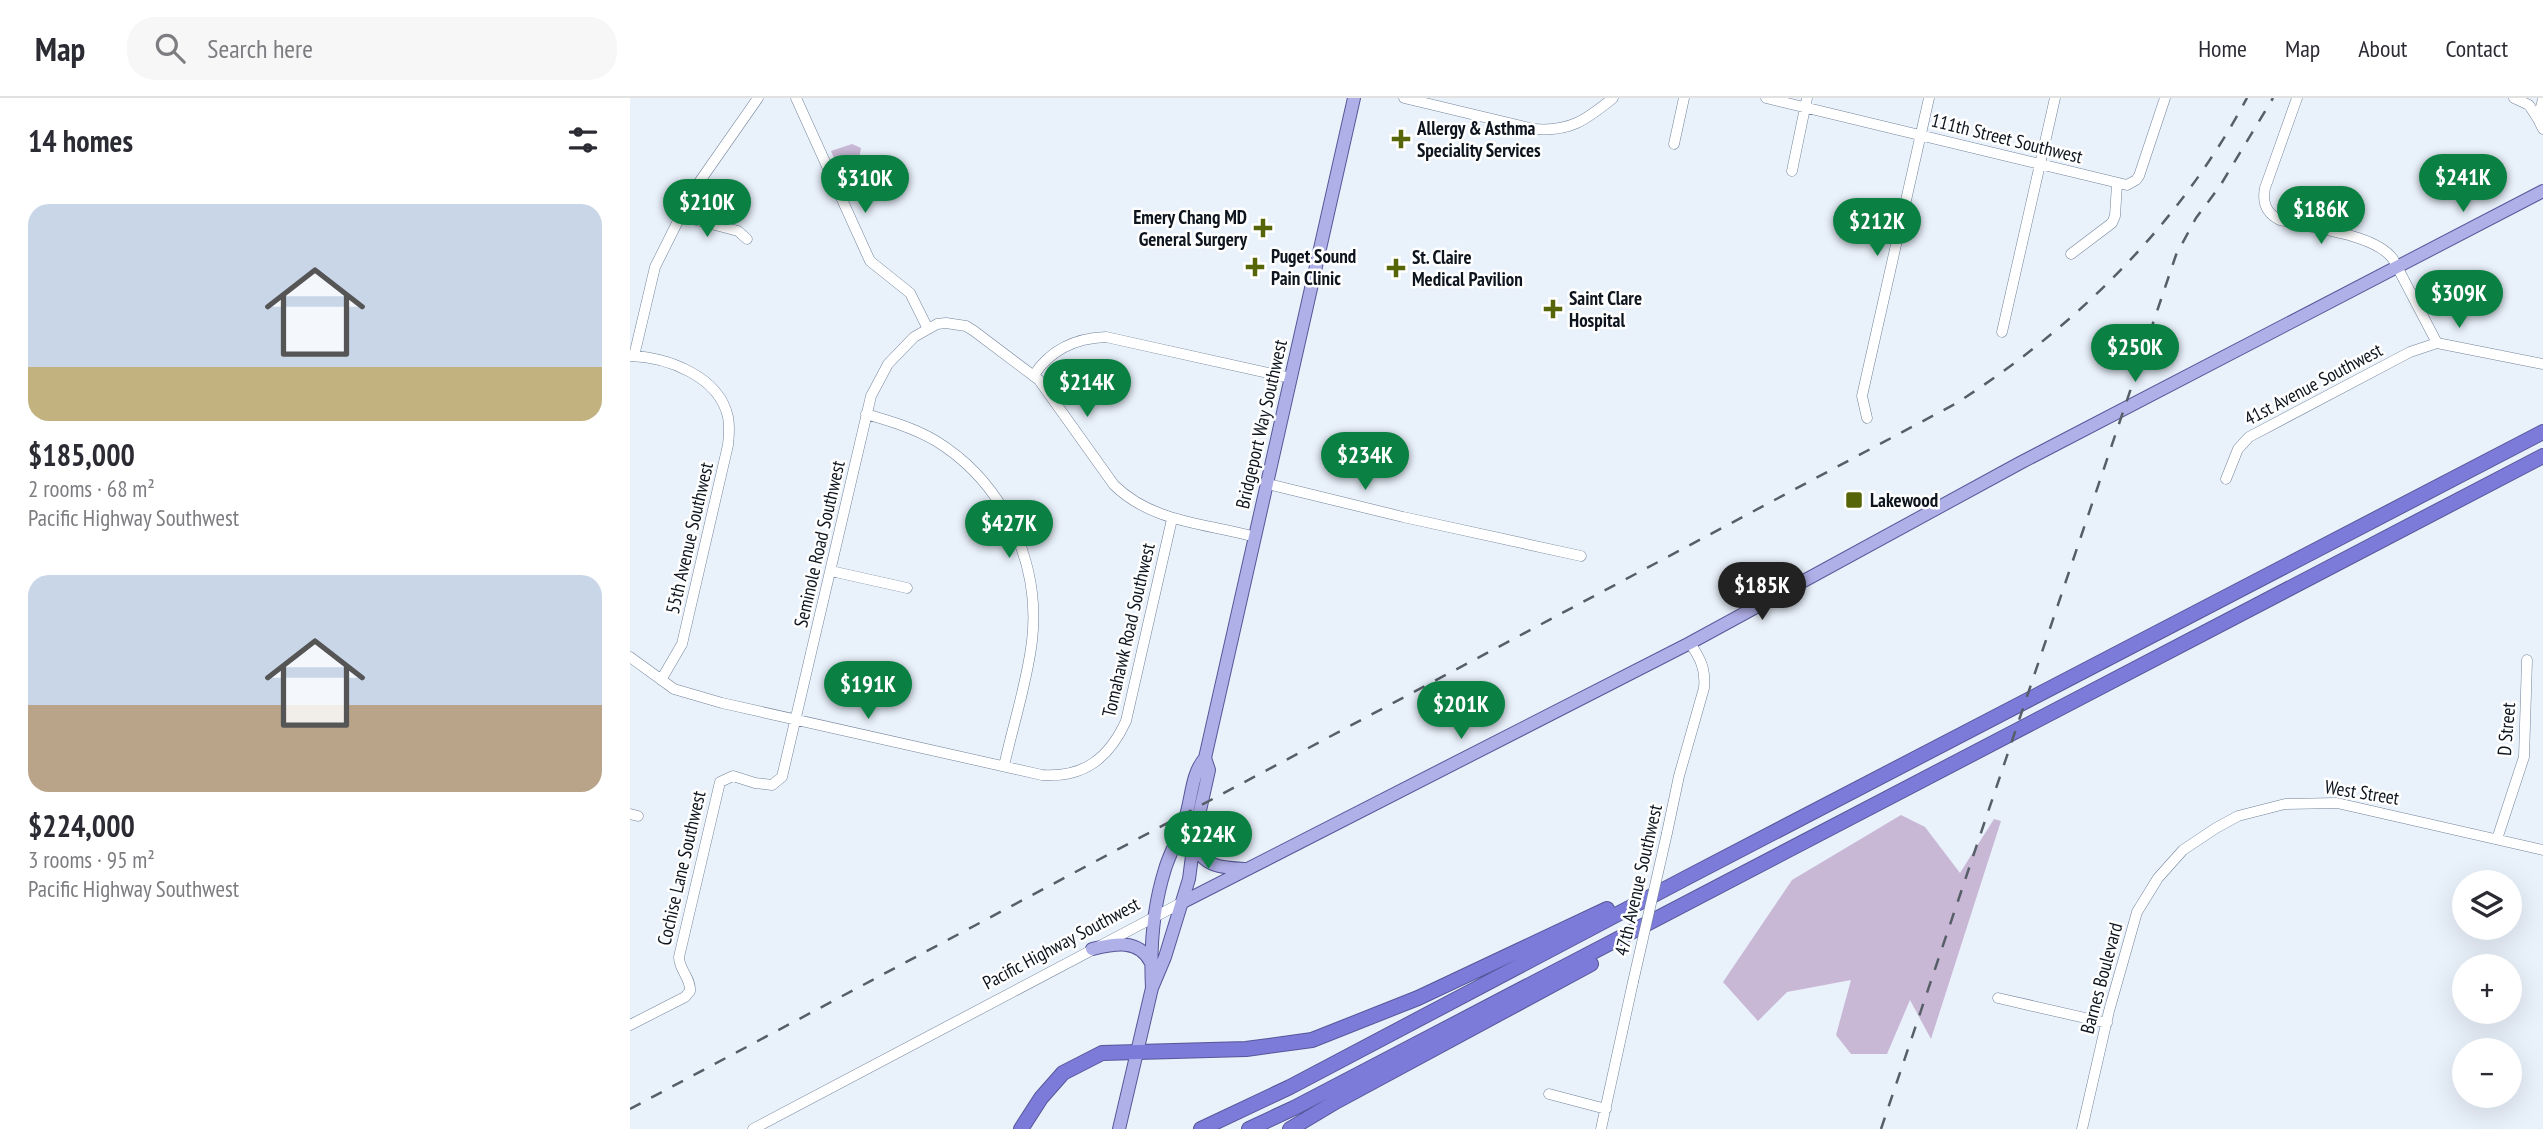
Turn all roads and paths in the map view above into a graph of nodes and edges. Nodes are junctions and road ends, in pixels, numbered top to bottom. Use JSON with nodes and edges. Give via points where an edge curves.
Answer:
{"nodes":[{"id":1,"x":758,"y":98,"type":"edge"},
{"id":2,"x":796,"y":98,"type":"edge"},
{"id":3,"x":1354,"y":98,"type":"edge"},
{"id":4,"x":1404,"y":98,"type":"edge"},
{"id":5,"x":1613,"y":98,"type":"edge"},
{"id":6,"x":1684,"y":98,"type":"edge"},
{"id":7,"x":1766,"y":98,"type":"edge"},
{"id":8,"x":1929,"y":98,"type":"edge"},
{"id":9,"x":2055,"y":98,"type":"edge"},
{"id":10,"x":2165,"y":98,"type":"edge"},
{"id":11,"x":2298,"y":98,"type":"edge"},
{"id":12,"x":2514,"y":98,"type":"edge"},
{"id":13,"x":2543,"y":99,"type":"edge"},
{"id":14,"x":1806,"y":103,"type":"edge"},
{"id":15,"x":2541,"y":124,"type":"edge"},
{"id":16,"x":1921,"y":134,"type":"junction"},
{"id":17,"x":1674,"y":144,"type":"dead end"},
{"id":18,"x":2040,"y":163,"type":"junction"},
{"id":19,"x":1792,"y":171,"type":"dead end"},
{"id":20,"x":2117,"y":184,"type":"junction"},
{"id":21,"x":2543,"y":191,"type":"edge"},
{"id":22,"x":681,"y":216,"type":"junction"},
{"id":23,"x":747,"y":239,"type":"dead end"},
{"id":24,"x":2071,"y":254,"type":"dead end"},
{"id":25,"x":2398,"y":267,"type":"junction"},
{"id":26,"x":928,"y":329,"type":"junction"},
{"id":27,"x":2002,"y":332,"type":"dead end"},
{"id":28,"x":2437,"y":343,"type":"junction"},
{"id":29,"x":632,"y":356,"type":"edge"},
{"id":30,"x":2543,"y":364,"type":"edge"},
{"id":31,"x":1034,"y":375,"type":"junction"},
{"id":32,"x":1291,"y":378,"type":"junction"},
{"id":33,"x":866,"y":414,"type":"junction"},
{"id":34,"x":1867,"y":418,"type":"dead end"},
{"id":35,"x":2543,"y":432,"type":"edge"},
{"id":36,"x":2543,"y":456,"type":"edge"},
{"id":37,"x":2226,"y":479,"type":"dead end"},
{"id":38,"x":1268,"y":484,"type":"junction"},
{"id":39,"x":1172,"y":519,"type":"junction"},
{"id":40,"x":1255,"y":537,"type":"junction"},
{"id":41,"x":1581,"y":556,"type":"dead end"},
{"id":42,"x":831,"y":571,"type":"junction"},
{"id":43,"x":907,"y":588,"type":"dead end"},
{"id":44,"x":1690,"y":643,"type":"junction"},
{"id":45,"x":630,"y":657,"type":"edge"},
{"id":46,"x":2527,"y":660,"type":"dead end"},
{"id":47,"x":661,"y":680,"type":"junction"},
{"id":48,"x":796,"y":720,"type":"junction"},
{"id":49,"x":1205,"y":758,"type":"junction"},
{"id":50,"x":1004,"y":766,"type":"junction"},
{"id":51,"x":775,"y":784,"type":"joint"},
{"id":52,"x":2497,"y":839,"type":"junction"},
{"id":53,"x":1194,"y":842,"type":"junction"},
{"id":54,"x":2183,"y":850,"type":"joint"},
{"id":55,"x":2543,"y":850,"type":"edge"},
{"id":56,"x":1247,"y":869,"type":"junction"},
{"id":57,"x":1686,"y":878,"type":"junction"},
{"id":58,"x":1183,"y":902,"type":"junction"},
{"id":59,"x":1684,"y":905,"type":"junction"},
{"id":60,"x":1156,"y":915,"type":"junction"},
{"id":61,"x":1092,"y":949,"type":"junction"},
{"id":62,"x":1156,"y":966,"type":"junction"},
{"id":63,"x":1998,"y":998,"type":"dead end"},
{"id":64,"x":2106,"y":1023,"type":"junction"},
{"id":65,"x":630,"y":1025,"type":"edge"},
{"id":66,"x":1139,"y":1052,"type":"junction"},
{"id":67,"x":1549,"y":1094,"type":"dead end"},
{"id":68,"x":1606,"y":1109,"type":"junction"},
{"id":69,"x":1120,"y":1126,"type":"edge"},
{"id":70,"x":753,"y":1129,"type":"edge"},
{"id":71,"x":1021,"y":1129,"type":"edge"},
{"id":72,"x":1201,"y":1129,"type":"edge"},
{"id":73,"x":1249,"y":1129,"type":"edge"},
{"id":74,"x":1290,"y":1129,"type":"edge"},
{"id":75,"x":1601,"y":1129,"type":"edge"},
{"id":76,"x":2082,"y":1129,"type":"edge"}],
"edges":[{"from":1,"to":22,"type":"street"},
{"from":2,"to":26,"type":"street","via":[[870,261],[910,293]]},
{"from":3,"to":32,"type":"main road","name":"Bridgeport Way Southwest"},
{"from":4,"to":5,"type":"street","via":[[1534,129],[1558,130],[1583,120]]},
{"from":6,"to":17,"type":"street"},
{"from":7,"to":14,"type":"street","name":"111th Street Southwest"},
{"from":8,"to":16,"type":"street"},
{"from":9,"to":18,"type":"street"},
{"from":10,"to":20,"type":"street","via":[[2139,176],[2127,185]]},
{"from":11,"to":25,"type":"street","via":[[2267,182],[2263,199],[2268,210],[2280,220],[2377,245]]},
{"from":12,"to":15,"type":"street","via":[[2529,105]]},
{"from":13,"to":15,"type":"street"},
{"from":14,"to":16,"type":"street","name":"111th Street Southwest"},
{"from":14,"to":19,"type":"street"},
{"from":16,"to":18,"type":"street","name":"111th Street Southwest"},
{"from":16,"to":34,"type":"street","via":[[1862,396]]},
{"from":18,"to":20,"type":"street","name":"111th Street Southwest"},
{"from":18,"to":27,"type":"street"},
{"from":20,"to":24,"type":"street","via":[[2112,223]]},
{"from":21,"to":25,"type":"main road","name":"Pacific Highway Southwest"},
{"from":22,"to":23,"type":"street","via":[[738,231]]},
{"from":22,"to":29,"type":"street","via":[[655,267]]},
{"from":25,"to":28,"type":"street"},
{"from":25,"to":44,"type":"main road","name":"Pacific Highway Southwest","via":[[2020,463]]},
{"from":26,"to":31,"type":"street","via":[[946,323],[966,326]]},
{"from":26,"to":33,"type":"street","name":"Seminole Road Southwest","via":[[887,364]]},
{"from":28,"to":30,"type":"street"},
{"from":28,"to":37,"type":"street","name":"41st Avenue Southwest","via":[[2410,352],[2249,437],[2238,449]]},
{"from":29,"to":47,"type":"street","name":"55th Avenue Southwest","via":[[692,373],[720,399],[727,416],[728,445],[682,644]]},
{"from":31,"to":32,"type":"street","via":[[1046,359],[1068,344],[1106,337]]},
{"from":31,"to":39,"type":"street","via":[[1114,485],[1141,506]]},
{"from":32,"to":38,"type":"main road","name":"Bridgeport Way Southwest"},
{"from":33,"to":42,"type":"street","name":"Seminole Road Southwest"},
{"from":33,"to":50,"type":"street","via":[[908,428],[953,454],[988,488],[1018,538],[1032,587],[1033,627]]},
{"from":35,"to":57,"type":"highway"},
{"from":36,"to":59,"type":"highway"},
{"from":38,"to":40,"type":"main road","name":"Bridgeport Way Southwest"},
{"from":38,"to":41,"type":"street"},
{"from":39,"to":40,"type":"street"},
{"from":39,"to":50,"type":"street","name":"Tomahawk Road Southwest","via":[[1128,715],[1112,747],[1093,763],[1068,774],[1042,775]]},
{"from":40,"to":49,"type":"main road","name":"Bridgeport Way Southwest"},
{"from":42,"to":43,"type":"street"},
{"from":42,"to":48,"type":"street","name":"Seminole Road Southwest"},
{"from":44,"to":56,"type":"main road","name":"Pacific Highway Southwest"},
{"from":44,"to":68,"type":"street","name":"47th Avenue Southwest","bridge":true,"via":[[1705,674]]},
{"from":45,"to":47,"type":"street"},
{"from":46,"to":52,"type":"street","name":"D Street","via":[[2524,757]]},
{"from":47,"to":48,"type":"street","via":[[685,693]]},
{"from":48,"to":50,"type":"street"},
{"from":48,"to":51,"type":"street","name":"Seminole Road Southwest","via":[[782,777]]},
{"from":49,"to":53,"type":"main road","name":"Bridgeport Way Southwest","via":[[1209,771]]},
{"from":49,"to":60,"type":"main road","name":"Bridgeport Way Southwest","via":[[1197,767],[1185,819],[1166,866]]},
{"from":51,"to":65,"type":"street","name":"Cochise Lane Southwest","via":[[733,776],[720,782],[679,957],[690,991]]},
{"from":52,"to":54,"type":"street","name":"West Street","via":[[2345,804],[2303,802],[2238,816]]},
{"from":52,"to":55,"type":"street","name":"West Street"},
{"from":53,"to":56,"type":"main road","via":[[1208,862]]},
{"from":53,"to":58,"type":"main road","name":"Bridgeport Way Southwest"},
{"from":54,"to":64,"type":"street","name":"Barnes Boulevard","via":[[2137,912]]},
{"from":56,"to":58,"type":"main road","name":"Pacific Highway Southwest"},
{"from":57,"to":66,"type":"highway","via":[[1635,895],[1489,966],[1325,1035],[1264,1047]]},
{"from":57,"to":72,"type":"highway","via":[[1290,1087]]},
{"from":58,"to":60,"type":"street","name":"Pacific Highway Southwest"},
{"from":58,"to":62,"type":"main road","name":"Bridgeport Way Southwest"},
{"from":59,"to":73,"type":"highway"},
{"from":59,"to":74,"type":"highway","via":[[1626,944]]},
{"from":60,"to":61,"type":"street","name":"Pacific Highway Southwest"},
{"from":60,"to":62,"type":"main road","name":"Bridgeport Way Southwest"},
{"from":61,"to":62,"type":"main road","via":[[1113,944],[1135,946]]},
{"from":61,"to":70,"type":"street","name":"Pacific Highway Southwest"},
{"from":62,"to":66,"type":"main road","name":"Bridgeport Way Southwest"},
{"from":63,"to":64,"type":"street"},
{"from":64,"to":76,"type":"street","name":"Barnes Boulevard"},
{"from":66,"to":69,"type":"main road","name":"Bridgeport Way Southwest"},
{"from":66,"to":71,"type":"highway","via":[[1102,1053],[1063,1073]]},
{"from":67,"to":68,"type":"street"},
{"from":68,"to":75,"type":"street","name":"47th Avenue Southwest"}]}
